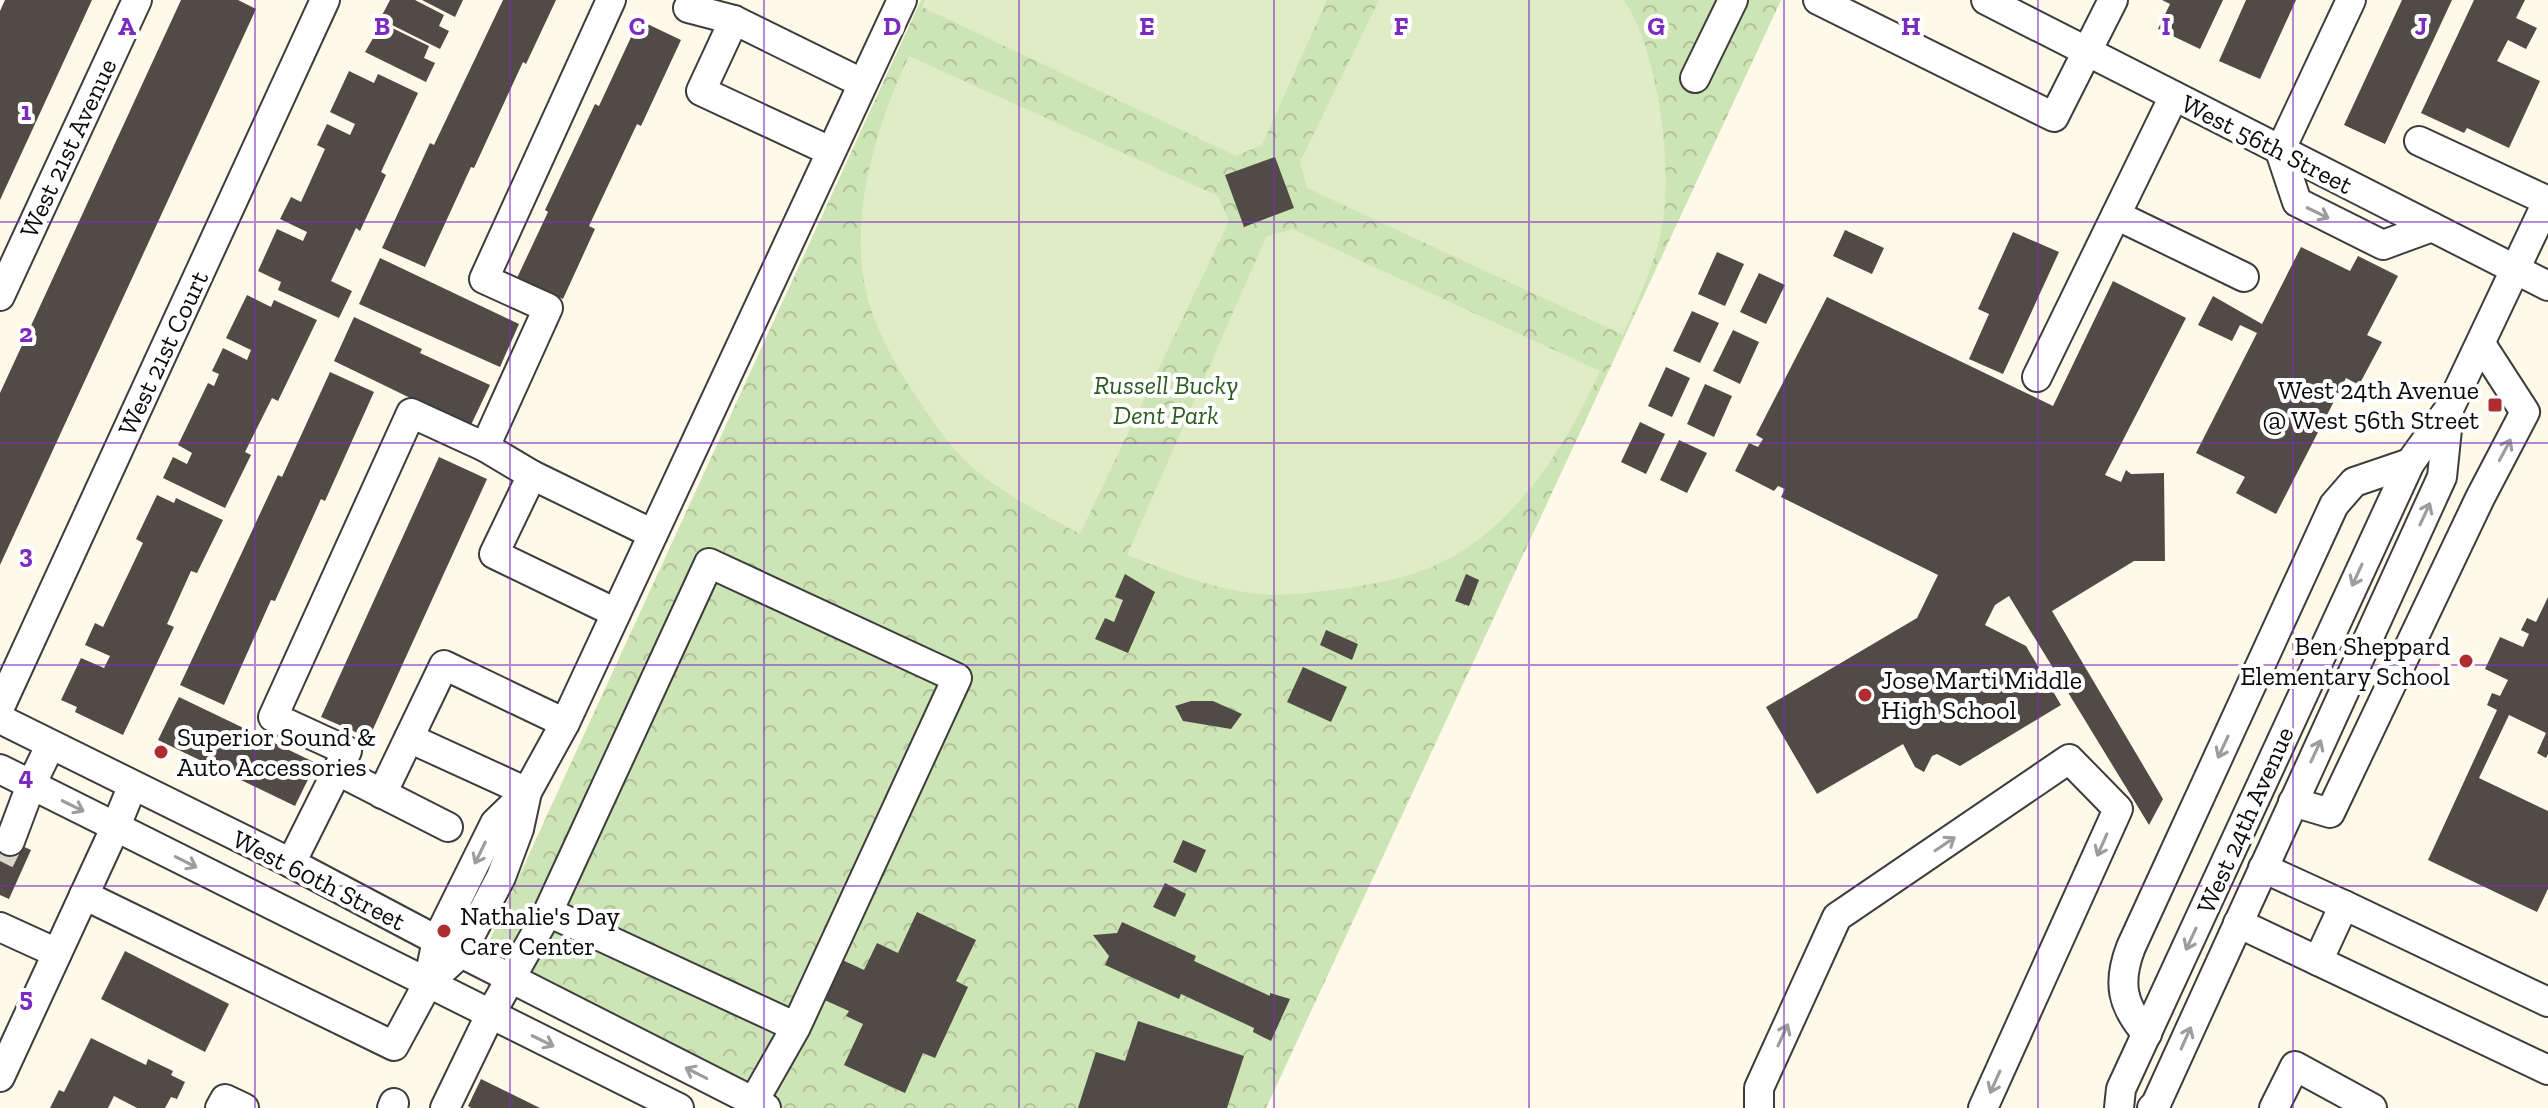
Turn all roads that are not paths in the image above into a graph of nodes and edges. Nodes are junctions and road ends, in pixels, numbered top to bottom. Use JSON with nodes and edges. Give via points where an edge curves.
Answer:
{"nodes":[{"id":1,"x":137,"y":0,"type":"edge"},
{"id":2,"x":325,"y":0,"type":"edge"},
{"id":3,"x":611,"y":0,"type":"edge"},
{"id":4,"x":902,"y":0,"type":"edge"},
{"id":5,"x":1733,"y":0,"type":"edge"},
{"id":6,"x":1818,"y":0,"type":"edge"},
{"id":7,"x":1986,"y":0,"type":"edge"},
{"id":8,"x":2113,"y":0,"type":"edge"},
{"id":9,"x":2351,"y":0,"type":"edge"},
{"id":10,"x":681,"y":3,"type":"edge"},
{"id":11,"x":734,"y":20,"type":"junction"},
{"id":12,"x":2088,"y":51,"type":"junction"},
{"id":13,"x":1695,"y":78,"type":"dead end"},
{"id":14,"x":862,"y":83,"type":"junction"},
{"id":15,"x":2174,"y":96,"type":"junction"},
{"id":16,"x":2419,"y":141,"type":"dead end"},
{"id":17,"x":830,"y":151,"type":"junction"},
{"id":18,"x":2280,"y":151,"type":"junction"},
{"id":19,"x":2548,"y":200,"type":"edge"},
{"id":20,"x":2116,"y":215,"type":"junction"},
{"id":21,"x":2432,"y":227,"type":"junction"},
{"id":22,"x":2515,"y":269,"type":"junction"},
{"id":23,"x":2244,"y":277,"type":"dead end"},
{"id":24,"x":2548,"y":286,"type":"edge"},
{"id":25,"x":0,"y":296,"type":"edge"},
{"id":26,"x":2481,"y":344,"type":"junction"},
{"id":27,"x":2037,"y":377,"type":"dead end"},
{"id":28,"x":2449,"y":409,"type":"junction"},
{"id":29,"x":485,"y":447,"type":"junction"},
{"id":30,"x":2410,"y":463,"type":"junction"},
{"id":31,"x":532,"y":475,"type":"junction"},
{"id":32,"x":653,"y":534,"type":"junction"},
{"id":33,"x":616,"y":613,"type":"junction"},
{"id":34,"x":0,"y":707,"type":"edge"},
{"id":35,"x":0,"y":719,"type":"edge"},
{"id":36,"x":565,"y":723,"type":"junction"},
{"id":37,"x":409,"y":738,"type":"junction"},
{"id":38,"x":50,"y":746,"type":"junction"},
{"id":39,"x":0,"y":769,"type":"edge"},
{"id":40,"x":338,"y":771,"type":"junction"},
{"id":41,"x":31,"y":785,"type":"junction"},
{"id":42,"x":132,"y":787,"type":"junction"},
{"id":43,"x":527,"y":792,"type":"junction"},
{"id":44,"x":382,"y":794,"type":"junction"},
{"id":45,"x":2293,"y":802,"type":"junction"},
{"id":46,"x":116,"y":826,"type":"junction"},
{"id":47,"x":448,"y":827,"type":"dead end"},
{"id":48,"x":10,"y":841,"type":"tunnel mouth"},
{"id":49,"x":291,"y":863,"type":"junction"},
{"id":50,"x":2263,"y":868,"type":"junction"},
{"id":51,"x":84,"y":895,"type":"junction"},
{"id":52,"x":2344,"y":905,"type":"junction"},
{"id":53,"x":548,"y":912,"type":"junction"},
{"id":54,"x":2238,"y":923,"type":"junction"},
{"id":55,"x":0,"y":927,"type":"edge"},
{"id":56,"x":449,"y":947,"type":"junction"},
{"id":57,"x":57,"y":953,"type":"junction"},
{"id":58,"x":2318,"y":961,"type":"junction"},
{"id":59,"x":510,"y":978,"type":"junction"},
{"id":60,"x":428,"y":983,"type":"junction"},
{"id":61,"x":2548,"y":1002,"type":"edge"},
{"id":62,"x":490,"y":1015,"type":"junction"},
{"id":63,"x":796,"y":1027,"type":"junction"},
{"id":64,"x":2147,"y":1034,"type":"junction"},
{"id":65,"x":2548,"y":1070,"type":"edge"},
{"id":66,"x":0,"y":1077,"type":"edge"},
{"id":67,"x":757,"y":1106,"type":"edge"},
{"id":68,"x":220,"y":1108,"type":"edge"},
{"id":69,"x":244,"y":1108,"type":"edge"},
{"id":70,"x":445,"y":1108,"type":"edge"},
{"id":71,"x":679,"y":1108,"type":"edge"},
{"id":72,"x":1759,"y":1108,"type":"edge"},
{"id":73,"x":1983,"y":1108,"type":"edge"},
{"id":74,"x":2119,"y":1108,"type":"edge"},
{"id":75,"x":2152,"y":1108,"type":"edge"},
{"id":76,"x":2274,"y":1108,"type":"edge"},
{"id":77,"x":2372,"y":1108,"type":"edge"}],
"edges":[{"from":1,"to":25,"type":"street","name":"West 21st Avenue"},
{"from":2,"to":34,"type":"street","name":"West 21st Court"},
{"from":3,"to":29,"type":"street","via":[[484,279],[548,308]]},
{"from":4,"to":14,"type":"street"},
{"from":5,"to":13,"type":"street"},
{"from":6,"to":12,"type":"street","via":[[2054,117]]},
{"from":7,"to":12,"type":"street","name":"West 56th Street"},
{"from":8,"to":12,"type":"street"},
{"from":9,"to":18,"type":"street"},
{"from":10,"to":11,"type":"street"},
{"from":11,"to":14,"type":"street"},
{"from":11,"to":17,"type":"street","via":[[701,91]]},
{"from":12,"to":15,"type":"street","name":"West 56th Street"},
{"from":14,"to":17,"type":"street"},
{"from":15,"to":18,"type":"street","name":"West 56th Street"},
{"from":15,"to":20,"type":"street"},
{"from":16,"to":19,"type":"street"},
{"from":17,"to":32,"type":"street"},
{"from":18,"to":21,"type":"street","name":"West 56th Street"},
{"from":18,"to":21,"type":"street","one_way":true,"via":[[2297,202],[2383,245]]},
{"from":19,"to":22,"type":"street","name":"West 24th Avenue"},
{"from":20,"to":23,"type":"street"},
{"from":20,"to":27,"type":"street"},
{"from":21,"to":22,"type":"street","name":"West 56th Street"},
{"from":22,"to":24,"type":"street","name":"West 56th Street"},
{"from":22,"to":26,"type":"street","name":"West 24th Avenue"},
{"from":26,"to":28,"type":"street","name":"West 24th Avenue"},
{"from":45,"to":26,"type":"street","one_way":true,"via":[[2330,813],[2525,412]]},
{"from":28,"to":30,"type":"street","name":"West 24th Avenue"},
{"from":45,"to":28,"type":"street","name":"West 24th Avenue","one_way":true,"via":[[2442,477]]},
{"from":29,"to":31,"type":"street"},
{"from":29,"to":40,"type":"street","via":[[411,413],[273,717],[347,751]]},
{"from":30,"to":64,"type":"street","name":"West 24th Avenue","one_way":true},
{"from":30,"to":64,"type":"street","one_way":true,"via":[[2354,482],[2334,505],[2131,947],[2122,993]]},
{"from":31,"to":32,"type":"street"},
{"from":31,"to":33,"type":"street","via":[[494,554]]},
{"from":32,"to":33,"type":"street"},
{"from":33,"to":36,"type":"street"},
{"from":35,"to":38,"type":"street","name":"West 60th Street"},
{"from":36,"to":37,"type":"street","via":[[444,665]]},
{"from":36,"to":43,"type":"street"},
{"from":37,"to":43,"type":"street"},
{"from":37,"to":44,"type":"street"},
{"from":38,"to":41,"type":"street"},
{"from":38,"to":42,"type":"street","name":"West 60th Street"},
{"from":39,"to":41,"type":"street","name":"West 60th Street"},
{"from":40,"to":44,"type":"street"},
{"from":40,"to":49,"type":"street"},
{"from":41,"to":46,"type":"street","name":"West 60th Street","one_way":true},
{"from":41,"to":48,"type":"street"},
{"from":42,"to":46,"type":"street"},
{"from":42,"to":49,"type":"street","name":"West 60th Street"},
{"from":43,"to":56,"type":"street","via":[[501,877]]},
{"from":44,"to":47,"type":"street"},
{"from":45,"to":50,"type":"street","name":"West 24th Avenue"},
{"from":46,"to":51,"type":"street"},
{"from":46,"to":60,"type":"street","name":"West 60th Street","one_way":true},
{"from":49,"to":56,"type":"street","name":"West 60th Street"},
{"from":50,"to":52,"type":"street"},
{"from":50,"to":54,"type":"street","name":"West 24th Avenue"},
{"from":51,"to":57,"type":"street"},
{"from":51,"to":60,"type":"street","via":[[394,1046]]},
{"from":52,"to":58,"type":"street"},
{"from":52,"to":61,"type":"street"},
{"from":53,"to":59,"type":"street"},
{"from":53,"to":63,"type":"street"},
{"from":53,"to":63,"type":"street","via":[[709,563],[957,678]]},
{"from":54,"to":58,"type":"street"},
{"from":75,"to":54,"type":"street","name":"West 24th Avenue","one_way":true},
{"from":55,"to":57,"type":"street"},
{"from":56,"to":59,"type":"street","name":"West 60th Street"},
{"from":56,"to":60,"type":"street"},
{"from":57,"to":66,"type":"street"},
{"from":58,"to":65,"type":"street"},
{"from":59,"to":62,"type":"street"},
{"from":67,"to":59,"type":"street","name":"West 60th Street","one_way":true},
{"from":60,"to":62,"type":"street","name":"West 60th Street"},
{"from":62,"to":70,"type":"street"},
{"from":62,"to":71,"type":"street","name":"West 60th Street","one_way":true},
{"from":63,"to":67,"type":"street"},
{"from":64,"to":74,"type":"street","name":"West 24th Avenue","via":[[2121,1089]]},
{"from":68,"to":69,"type":"street","via":[[225,1099]]},
{"from":72,"to":73,"type":"street","one_way":true,"via":[[1759,1088],[1837,917],[2069,759],[2118,809]]},
{"from":76,"to":77,"type":"street","via":[[2295,1066]]}]}
